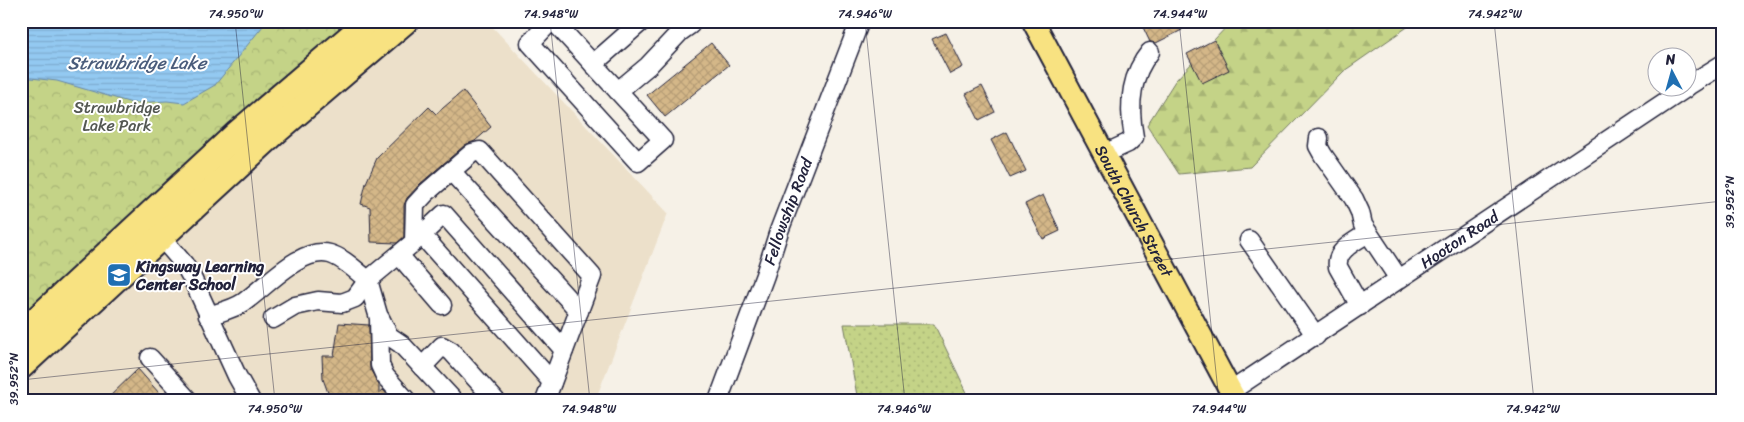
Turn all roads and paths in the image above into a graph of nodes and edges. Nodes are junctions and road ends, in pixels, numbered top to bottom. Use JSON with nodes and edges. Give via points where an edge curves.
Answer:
{"nodes":[{"id":1,"x":369,"y":21,"type":"edge"},
{"id":2,"x":405,"y":21,"type":"edge"},
{"id":3,"x":551,"y":21,"type":"edge"},
{"id":4,"x":556,"y":21,"type":"edge"},
{"id":5,"x":642,"y":21,"type":"edge"},
{"id":6,"x":688,"y":21,"type":"edge"},
{"id":7,"x":860,"y":21,"type":"edge"},
{"id":8,"x":1033,"y":21,"type":"edge"},
{"id":9,"x":1150,"y":52,"type":"dead end"},
{"id":10,"x":594,"y":64,"type":"junction"},
{"id":11,"x":1723,"y":64,"type":"edge"},
{"id":12,"x":1696,"y":81,"type":"edge"},
{"id":13,"x":618,"y":91,"type":"junction"},
{"id":14,"x":1670,"y":98,"type":"edge"},
{"id":15,"x":1318,"y":138,"type":"dead end"},
{"id":16,"x":1104,"y":154,"type":"junction"},
{"id":17,"x":452,"y":171,"type":"junction"},
{"id":18,"x":427,"y":192,"type":"junction"},
{"id":19,"x":444,"y":214,"type":"junction"},
{"id":20,"x":1368,"y":233,"type":"junction"},
{"id":21,"x":161,"y":237,"type":"junction"},
{"id":22,"x":418,"y":238,"type":"junction"},
{"id":23,"x":1249,"y":240,"type":"dead end"},
{"id":24,"x":399,"y":255,"type":"junction"},
{"id":25,"x":1400,"y":279,"type":"junction"},
{"id":26,"x":368,"y":280,"type":"junction"},
{"id":27,"x":442,"y":304,"type":"dead end"},
{"id":28,"x":1360,"y":306,"type":"junction"},
{"id":29,"x":579,"y":311,"type":"junction"},
{"id":30,"x":208,"y":316,"type":"junction"},
{"id":31,"x":379,"y":318,"type":"junction"},
{"id":32,"x":273,"y":320,"type":"dead end"},
{"id":33,"x":21,"y":334,"type":"edge"},
{"id":34,"x":1316,"y":336,"type":"junction"},
{"id":35,"x":564,"y":350,"type":"junction"},
{"id":36,"x":150,"y":358,"type":"dead end"},
{"id":37,"x":21,"y":366,"type":"edge"},
{"id":38,"x":422,"y":366,"type":"junction"},
{"id":39,"x":552,"y":382,"type":"junction"},
{"id":40,"x":1234,"y":396,"type":"edge"},
{"id":41,"x":189,"y":401,"type":"edge"},
{"id":42,"x":251,"y":401,"type":"edge"},
{"id":43,"x":407,"y":401,"type":"edge"},
{"id":44,"x":454,"y":401,"type":"edge"},
{"id":45,"x":496,"y":401,"type":"edge"},
{"id":46,"x":545,"y":401,"type":"edge"},
{"id":47,"x":718,"y":401,"type":"edge"}],
"edges":[{"from":1,"to":33,"type":"highway","via":[[238,133]]},
{"from":2,"to":21,"type":"highway","via":[[288,120]]},
{"from":3,"to":13,"type":"street","via":[[530,43],[638,162],[663,140]]},
{"from":4,"to":10,"type":"street"},
{"from":5,"to":10,"type":"street"},
{"from":6,"to":13,"type":"street","via":[[690,25]]},
{"from":7,"to":47,"type":"street","name":"Fellowship Road"},
{"from":8,"to":16,"type":"main road","name":"South Church Street"},
{"from":9,"to":16,"type":"street","via":[[1140,63],[1133,81],[1131,121],[1134,136],[1128,143]]},
{"from":10,"to":13,"type":"street"},
{"from":11,"to":12,"type":"street","name":"Hooton Road"},
{"from":14,"to":25,"type":"street","name":"Hooton Road"},
{"from":15,"to":20,"type":"street","via":[[1318,146],[1354,199]]},
{"from":16,"to":40,"type":"main road","name":"South Church Street"},
{"from":17,"to":18,"type":"street"},
{"from":17,"to":29,"type":"street"},
{"from":17,"to":29,"type":"street","via":[[472,153],[480,151],[592,276]]},
{"from":18,"to":19,"type":"street"},
{"from":18,"to":22,"type":"street","via":[[415,205]]},
{"from":19,"to":22,"type":"street"},
{"from":19,"to":35,"type":"street"},
{"from":20,"to":25,"type":"street"},
{"from":20,"to":28,"type":"street","via":[[1341,252],[1337,262]]},
{"from":21,"to":30,"type":"street","via":[[188,272]]},
{"from":21,"to":37,"type":"highway"},
{"from":22,"to":24,"type":"street"},
{"from":22,"to":39,"type":"street"},
{"from":23,"to":34,"type":"street"},
{"from":24,"to":26,"type":"street"},
{"from":24,"to":27,"type":"street"},
{"from":25,"to":28,"type":"street","name":"Hooton Road"},
{"from":26,"to":30,"type":"street","via":[[331,254],[318,252],[296,261],[242,303]]},
{"from":26,"to":31,"type":"street"},
{"from":26,"to":32,"type":"street","via":[[355,298],[342,304],[318,301],[295,306]]},
{"from":28,"to":34,"type":"street","name":"Hooton Road"},
{"from":29,"to":35,"type":"street"},
{"from":30,"to":42,"type":"street"},
{"from":31,"to":38,"type":"street","via":[[389,336]]},
{"from":31,"to":43,"type":"street","via":[[380,365],[385,376]]},
{"from":34,"to":40,"type":"street","name":"Hooton Road"},
{"from":35,"to":39,"type":"street"},
{"from":36,"to":41,"type":"street"},
{"from":38,"to":44,"type":"street"},
{"from":38,"to":45,"type":"street","via":[[442,346],[451,351]]},
{"from":39,"to":46,"type":"street"}]}
